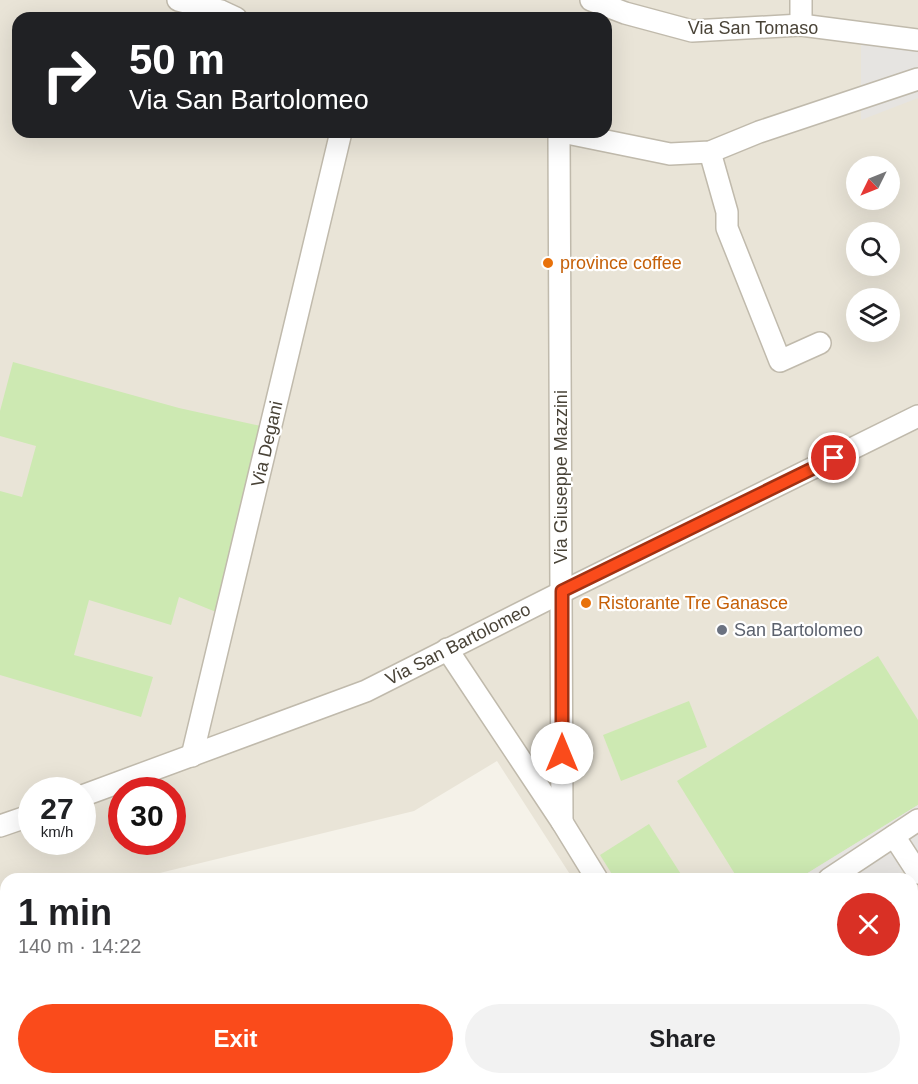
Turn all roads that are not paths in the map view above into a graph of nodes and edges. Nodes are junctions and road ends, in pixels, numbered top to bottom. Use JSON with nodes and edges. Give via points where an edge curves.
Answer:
{"nodes":[{"id":1,"x":178,"y":0,"type":"edge"},
{"id":2,"x":591,"y":0,"type":"edge"},
{"id":3,"x":801,"y":0,"type":"edge"},
{"id":4,"x":223,"y":12,"type":"edge"},
{"id":5,"x":801,"y":25,"type":"junction"},
{"id":6,"x":918,"y":40,"type":"edge"},
{"id":7,"x":918,"y":79,"type":"edge"},
{"id":8,"x":340,"y":138,"type":"edge"},
{"id":9,"x":560,"y":138,"type":"edge"},
{"id":10,"x":590,"y":138,"type":"edge"},
{"id":11,"x":710,"y":152,"type":"junction"},
{"id":12,"x":820,"y":344,"type":"dead end"},
{"id":13,"x":918,"y":416,"type":"edge"},
{"id":14,"x":562,"y":591,"type":"junction"},
{"id":15,"x":447,"y":649,"type":"junction"},
{"id":16,"x":192,"y":756,"type":"junction"},
{"id":17,"x":96,"y":791,"type":"edge"},
{"id":18,"x":18,"y":820,"type":"edge"},
{"id":19,"x":918,"y":820,"type":"edge"},
{"id":20,"x":562,"y":822,"type":"junction"},
{"id":21,"x":0,"y":826,"type":"edge"},
{"id":22,"x":894,"y":836,"type":"junction"},
{"id":23,"x":593,"y":873,"type":"edge"},
{"id":24,"x":838,"y":873,"type":"edge"},
{"id":25,"x":918,"y":873,"type":"edge"}],
"edges":[{"from":1,"to":4,"type":"street"},
{"from":2,"to":5,"type":"street","name":"Via San Tomaso","via":[[692,31]]},
{"from":3,"to":5,"type":"street"},
{"from":5,"to":6,"type":"street","name":"Via San Tomaso"},
{"from":7,"to":11,"type":"street"},
{"from":8,"to":16,"type":"street","name":"Via Degani"},
{"from":9,"to":14,"type":"street","name":"Via Giuseppe Mazzini"},
{"from":10,"to":11,"type":"street","via":[[670,154]]},
{"from":11,"to":12,"type":"street","via":[[727,212],[727,228],[780,361]]},
{"from":13,"to":14,"type":"street","name":"Via San Bartolomeo"},
{"from":14,"to":15,"type":"street","name":"Via San Bartolomeo"},
{"from":14,"to":20,"type":"street","name":"Via Giuseppe Mazzini"},
{"from":15,"to":16,"type":"street","name":"Via San Bartolomeo","via":[[366,691]]},
{"from":15,"to":20,"type":"street"},
{"from":16,"to":17,"type":"street","name":"Via San Bartolomeo"},
{"from":18,"to":21,"type":"street"},
{"from":19,"to":22,"type":"street"},
{"from":20,"to":23,"type":"street"},
{"from":22,"to":24,"type":"street"},
{"from":22,"to":25,"type":"street"}]}
